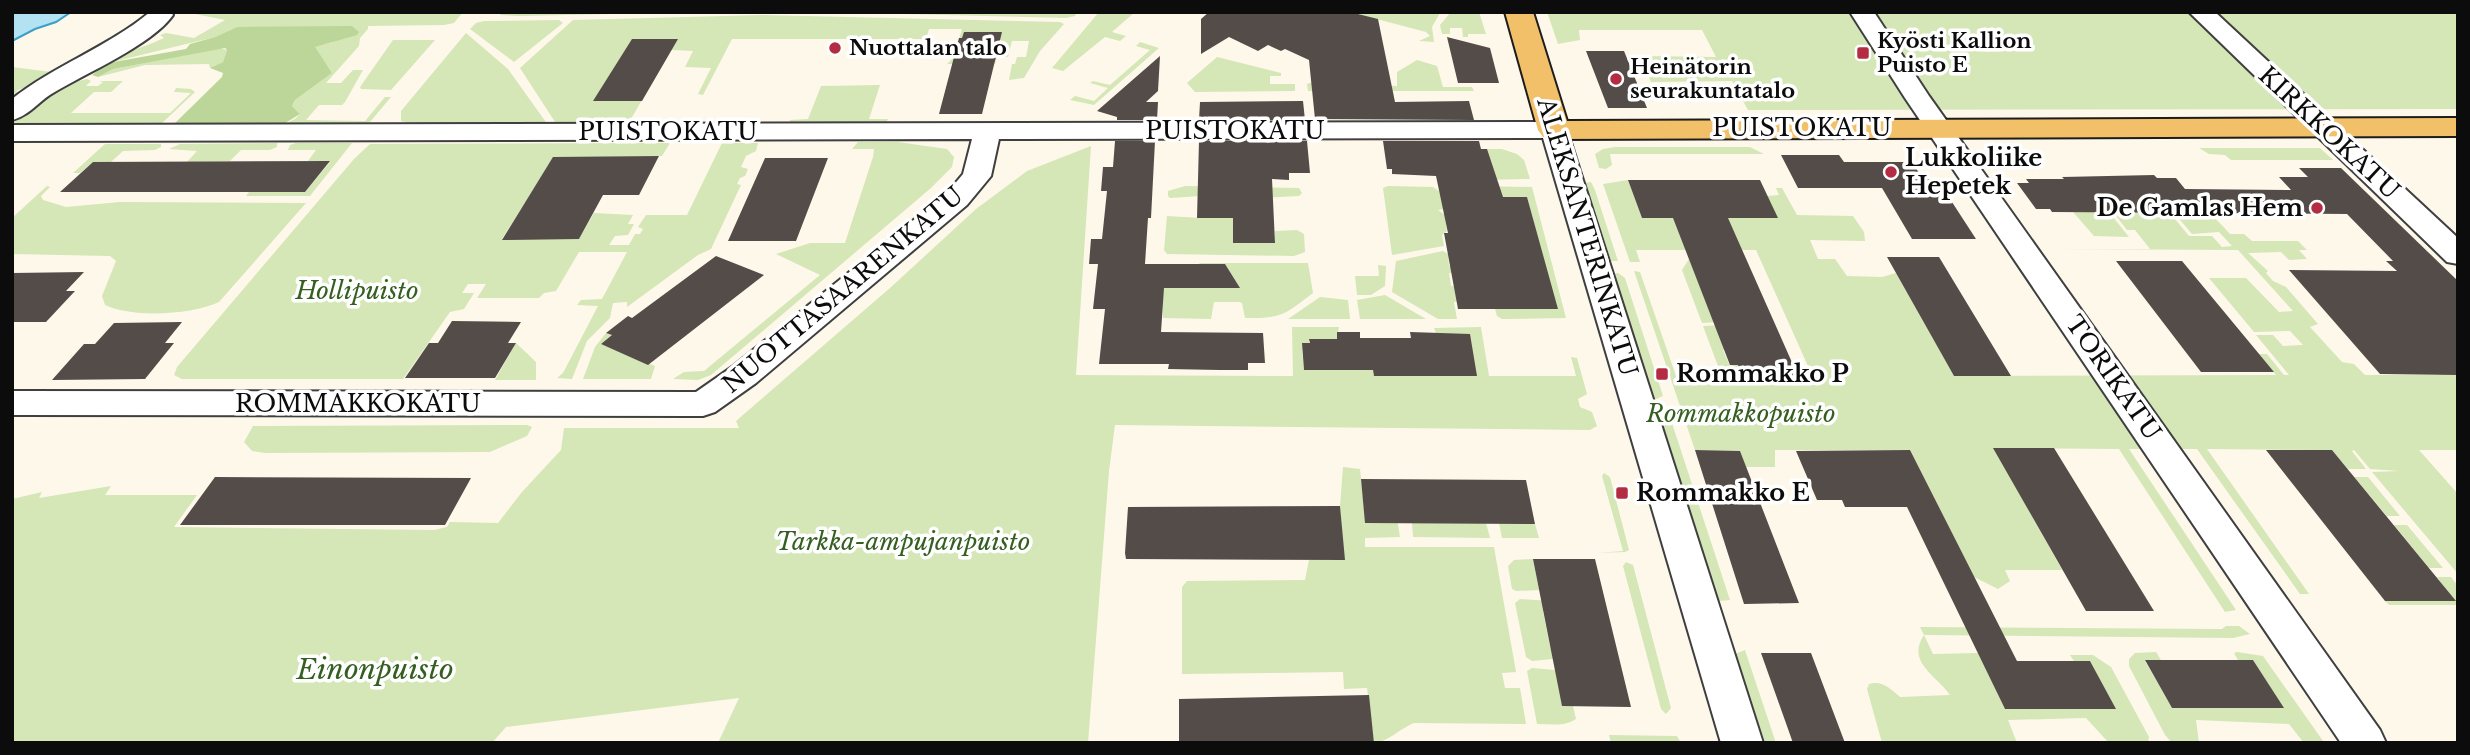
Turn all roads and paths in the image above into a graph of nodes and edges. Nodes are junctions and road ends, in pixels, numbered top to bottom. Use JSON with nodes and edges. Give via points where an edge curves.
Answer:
{"nodes":[{"id":1,"x":1519,"y":12,"type":"edge"},
{"id":2,"x":1862,"y":12,"type":"edge"},
{"id":3,"x":2201,"y":12,"type":"edge"},
{"id":4,"x":161,"y":15,"type":"dead end"},
{"id":5,"x":12,"y":112,"type":"edge"},
{"id":6,"x":2458,"y":127,"type":"edge"},
{"id":7,"x":2324,"y":128,"type":"junction"},
{"id":8,"x":1941,"y":129,"type":"junction"},
{"id":9,"x":1554,"y":130,"type":"junction"},
{"id":10,"x":987,"y":131,"type":"junction"},
{"id":11,"x":12,"y":133,"type":"edge"},
{"id":12,"x":2458,"y":254,"type":"edge"},
{"id":13,"x":12,"y":403,"type":"edge"},
{"id":14,"x":703,"y":404,"type":"joint"},
{"id":15,"x":1742,"y":743,"type":"edge"},
{"id":16,"x":2365,"y":743,"type":"edge"}],
"edges":[{"from":1,"to":9,"type":"main road","name":"ALEKSANTERINKATU"},
{"from":2,"to":8,"type":"street","name":"TORIKATU"},
{"from":3,"to":7,"type":"street","name":"KIRKKOKATU"},
{"from":4,"to":5,"type":"street","via":[[141,32],[49,83]]},
{"from":6,"to":7,"type":"main road","name":"PUISTOKATU"},
{"from":7,"to":8,"type":"main road","name":"PUISTOKATU"},
{"from":7,"to":12,"type":"street","name":"KIRKKOKATU"},
{"from":8,"to":9,"type":"main road","name":"PUISTOKATU"},
{"from":8,"to":16,"type":"street","name":"TORIKATU"},
{"from":9,"to":10,"type":"street","name":"PUISTOKATU"},
{"from":9,"to":15,"type":"street","name":"ALEKSANTERINKATU"},
{"from":10,"to":11,"type":"street","name":"PUISTOKATU"},
{"from":10,"to":14,"type":"street","name":"NUOTTASAARENKATU","via":[[976,176],[957,199]]},
{"from":13,"to":14,"type":"street","name":"ROMMAKKOKATU"}]}
